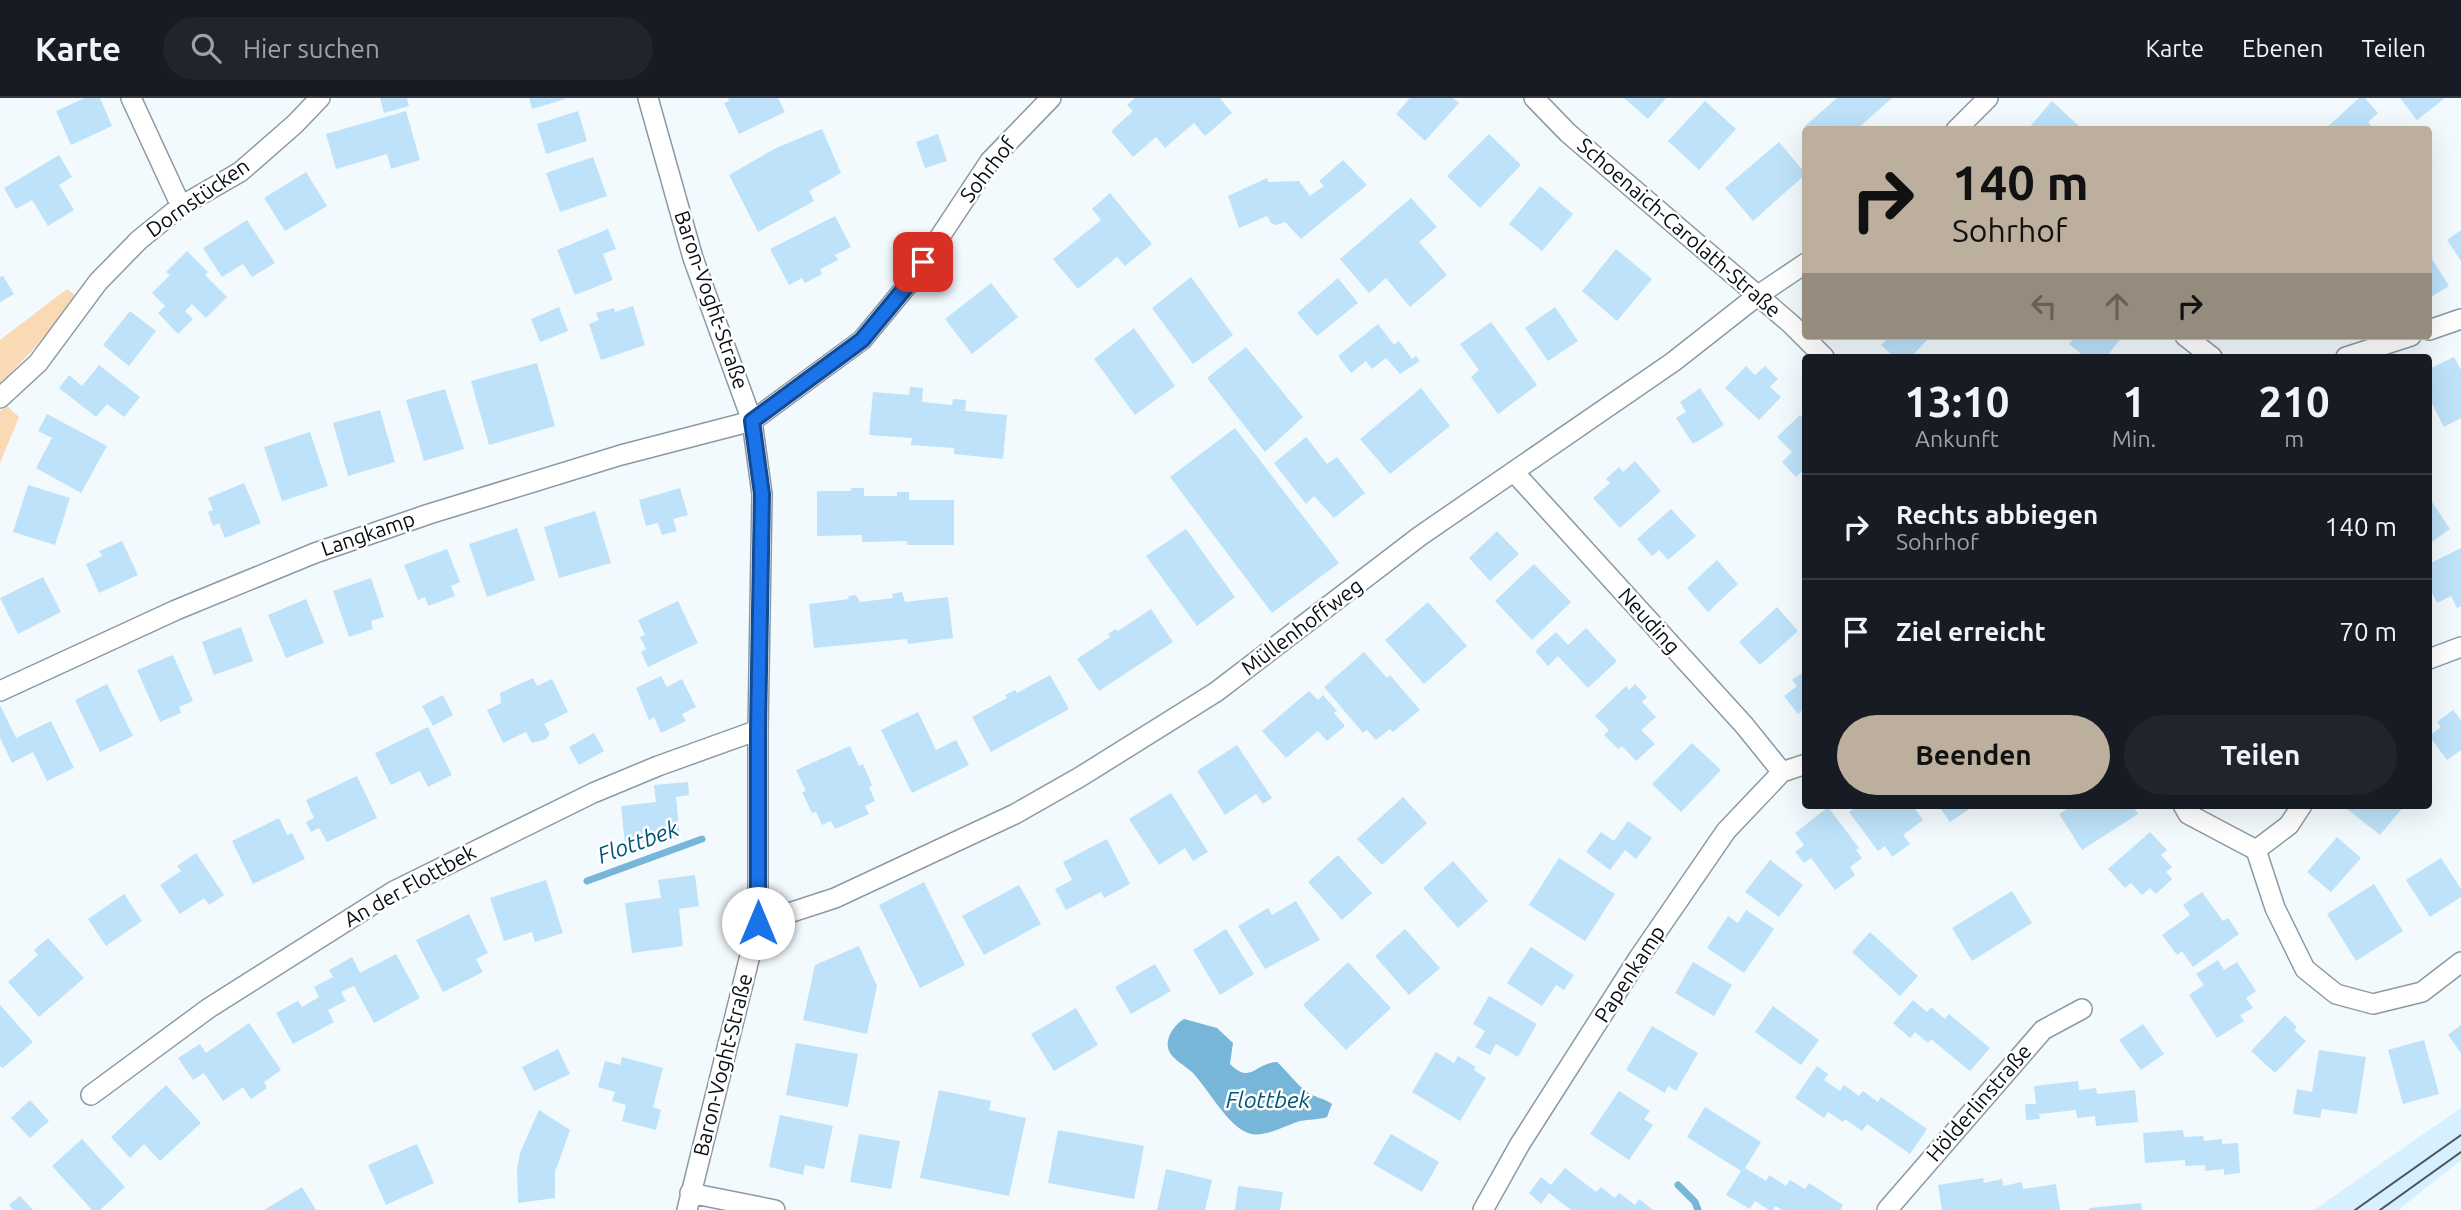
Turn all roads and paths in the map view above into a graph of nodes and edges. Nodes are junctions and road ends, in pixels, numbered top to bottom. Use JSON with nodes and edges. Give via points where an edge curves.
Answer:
{"nodes":[{"id":1,"x":131,"y":98,"type":"edge"},
{"id":2,"x":320,"y":98,"type":"edge"},
{"id":3,"x":648,"y":98,"type":"edge"},
{"id":4,"x":1051,"y":98,"type":"edge"},
{"id":5,"x":1534,"y":98,"type":"edge"},
{"id":6,"x":1988,"y":98,"type":"edge"},
{"id":7,"x":1961,"y":126,"type":"edge"},
{"id":8,"x":181,"y":206,"type":"junction"},
{"id":9,"x":1802,"y":266,"type":"edge"},
{"id":10,"x":1757,"y":296,"type":"junction"},
{"id":11,"x":2461,"y":319,"type":"edge"},
{"id":12,"x":2432,"y":329,"type":"edge"},
{"id":13,"x":1802,"y":335,"type":"edge"},
{"id":14,"x":1807,"y":340,"type":"edge"},
{"id":15,"x":2190,"y":340,"type":"edge"},
{"id":16,"x":2398,"y":340,"type":"edge"},
{"id":17,"x":1821,"y":354,"type":"edge"},
{"id":18,"x":2208,"y":354,"type":"edge"},
{"id":19,"x":2355,"y":354,"type":"edge"},
{"id":20,"x":0,"y":398,"type":"edge"},
{"id":21,"x":752,"y":421,"type":"junction"},
{"id":22,"x":1514,"y":472,"type":"junction"},
{"id":23,"x":2461,"y":647,"type":"edge"},
{"id":24,"x":2432,"y":658,"type":"edge"},
{"id":25,"x":0,"y":691,"type":"edge"},
{"id":26,"x":758,"y":730,"type":"junction"},
{"id":27,"x":1802,"y":765,"type":"edge"},
{"id":28,"x":1782,"y":772,"type":"junction"},
{"id":29,"x":2185,"y":809,"type":"edge"},
{"id":30,"x":2299,"y":809,"type":"edge"},
{"id":31,"x":2256,"y":850,"type":"junction"},
{"id":32,"x":758,"y":923,"type":"junction"},
{"id":33,"x":2461,"y":962,"type":"edge"},
{"id":34,"x":2082,"y":1009,"type":"dead end"},
{"id":35,"x":91,"y":1095,"type":"dead end"},
{"id":36,"x":689,"y":1201,"type":"edge"},
{"id":37,"x":775,"y":1210,"type":"edge"},
{"id":38,"x":1483,"y":1210,"type":"edge"},
{"id":39,"x":1887,"y":1210,"type":"edge"}],
"edges":[{"from":1,"to":8,"type":"street"},
{"from":2,"to":8,"type":"street","name":"Dornstücken","via":[[240,172]]},
{"from":3,"to":21,"type":"street","name":"Baron-Voght-Straße","via":[[693,258]]},
{"from":4,"to":21,"type":"street","name":"Sohrhof","via":[[990,161],[910,282],[862,340]]},
{"from":5,"to":10,"type":"street","name":"Schoenaich-Carolath-Straße","via":[[1568,133]]},
{"from":6,"to":7,"type":"street"},
{"from":8,"to":20,"type":"street","name":"Dornstücken","via":[[106,273],[38,363]]},
{"from":9,"to":10,"type":"street","name":"Müllenhoffweg"},
{"from":10,"to":13,"type":"street","name":"Schoenaich-Carolath-Straße"},
{"from":10,"to":22,"type":"street","name":"Müllenhoffweg","via":[[1673,362]]},
{"from":11,"to":12,"type":"street"},
{"from":14,"to":17,"type":"street","name":"Schoenaich-Carolath-Straße"},
{"from":15,"to":18,"type":"street"},
{"from":16,"to":19,"type":"street"},
{"from":21,"to":25,"type":"street","name":"Langkamp","via":[[596,463],[315,553],[176,610]]},
{"from":21,"to":26,"type":"street","name":"Baron-Voght-Straße","via":[[762,494]]},
{"from":22,"to":28,"type":"street","name":"Neuding","via":[[1744,724]]},
{"from":22,"to":32,"type":"street","name":"Müllenhoffweg","via":[[1420,536],[1216,692],[1080,777],[1015,814],[835,898]]},
{"from":23,"to":24,"type":"street"},
{"from":26,"to":32,"type":"street","name":"Baron-Voght-Straße"},
{"from":26,"to":35,"type":"street","name":"An der Flottbek","via":[[593,793],[394,891],[209,1008]]},
{"from":27,"to":28,"type":"street","name":"Papenkamp"},
{"from":28,"to":38,"type":"street","name":"Papenkamp","via":[[1726,831],[1638,959]]},
{"from":29,"to":31,"type":"street"},
{"from":30,"to":31,"type":"street","via":[[2289,825]]},
{"from":31,"to":33,"type":"street","via":[[2275,908],[2305,969],[2336,994],[2373,1004],[2422,992]]},
{"from":32,"to":36,"type":"street","name":"Baron-Voght-Straße"},
{"from":34,"to":39,"type":"street","name":"Hölderlinstraße","via":[[2043,1030]]},
{"from":36,"to":37,"type":"street"}]}
